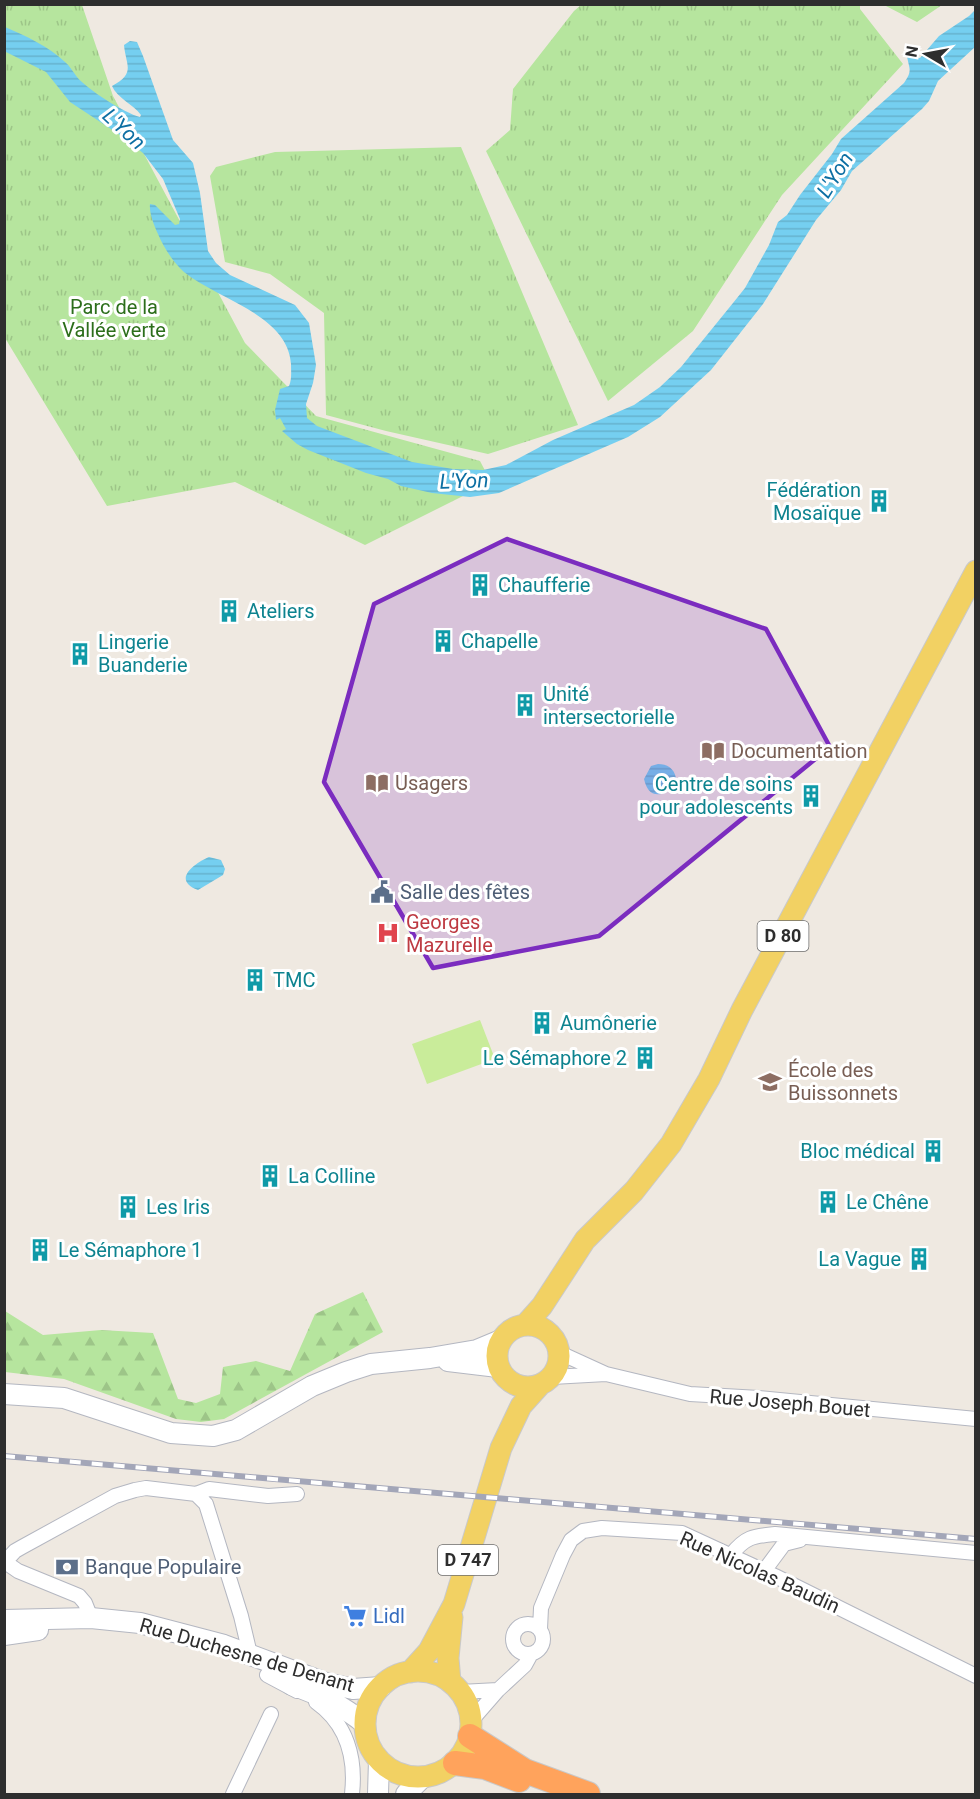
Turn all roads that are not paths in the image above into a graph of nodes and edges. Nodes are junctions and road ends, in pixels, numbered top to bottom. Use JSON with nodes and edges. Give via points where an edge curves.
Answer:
{"nodes":[{"id":1,"x":975,"y":571,"type":"edge"},
{"id":2,"x":559,"y":1281,"type":"junction"},
{"id":3,"x":525,"y":1325,"type":"junction"},
{"id":4,"x":501,"y":1340,"type":"junction"},
{"id":5,"x":556,"y":1345,"type":"junction"},
{"id":6,"x":430,"y":1358,"type":"junction"},
{"id":7,"x":502,"y":1373,"type":"junction"},
{"id":8,"x":606,"y":1374,"type":"junction"},
{"id":9,"x":546,"y":1382,"type":"junction"},
{"id":10,"x":4,"y":1394,"type":"edge"},
{"id":11,"x":975,"y":1419,"type":"edge"},
{"id":12,"x":501,"y":1448,"type":"junction"},
{"id":13,"x":196,"y":1494,"type":"junction"},
{"id":14,"x":297,"y":1494,"type":"dead end"},
{"id":15,"x":812,"y":1539,"type":"junction"},
{"id":16,"x":975,"y":1553,"type":"edge"},
{"id":17,"x":731,"y":1555,"type":"junction"},
{"id":18,"x":7,"y":1560,"type":"edge"},
{"id":19,"x":764,"y":1571,"type":"junction"},
{"id":20,"x":454,"y":1604,"type":"junction"},
{"id":21,"x":91,"y":1618,"type":"junction"},
{"id":22,"x":4,"y":1620,"type":"edge"},
{"id":23,"x":533,"y":1626,"type":"junction"},
{"id":24,"x":4,"y":1635,"type":"edge"},
{"id":25,"x":516,"y":1649,"type":"junction"},
{"id":26,"x":250,"y":1654,"type":"junction"},
{"id":27,"x":531,"y":1654,"type":"junction"},
{"id":28,"x":410,"y":1672,"type":"junction"},
{"id":29,"x":267,"y":1675,"type":"junction"},
{"id":30,"x":975,"y":1676,"type":"edge"},
{"id":31,"x":514,"y":1677,"type":"junction"},
{"id":32,"x":381,"y":1687,"type":"junction"},
{"id":33,"x":455,"y":1687,"type":"junction"},
{"id":34,"x":498,"y":1690,"type":"junction"},
{"id":35,"x":271,"y":1713,"type":"dead end"},
{"id":36,"x":365,"y":1724,"type":"junction"},
{"id":37,"x":471,"y":1728,"type":"junction"},
{"id":38,"x":379,"y":1760,"type":"junction"},
{"id":39,"x":455,"y":1763,"type":"junction"},
{"id":40,"x":423,"y":1777,"type":"junction"},
{"id":41,"x":579,"y":1791,"type":"edge"},
{"id":42,"x":233,"y":1794,"type":"edge"},
{"id":43,"x":352,"y":1794,"type":"edge"},
{"id":44,"x":378,"y":1794,"type":"edge"},
{"id":45,"x":406,"y":1794,"type":"edge"},
{"id":46,"x":547,"y":1794,"type":"edge"}],
"edges":[{"from":1,"to":2,"type":"main road","number":"D 80","via":[[709,1079],[671,1144],[634,1191],[585,1240]]},
{"from":2,"to":3,"type":"main road","number":"D 80"},
{"from":2,"to":5,"type":"main road","number":"D 80","via":[[553,1314]]},
{"from":3,"to":4,"type":"main road","via":[[516,1327]]},
{"from":3,"to":5,"type":"main road","via":[[545,1329]]},
{"from":4,"to":6,"type":"main road","via":[[477,1350]]},
{"from":4,"to":7,"type":"main road","via":[[496,1358]]},
{"from":5,"to":8,"type":"street","name":"Rue Joseph Bouet"},
{"from":5,"to":9,"type":"main road","via":[[559,1362]]},
{"from":6,"to":7,"type":"main road"},
{"from":6,"to":10,"type":"main road","via":[[371,1364],[346,1372],[312,1386],[236,1430],[213,1436],[171,1432],[64,1398]]},
{"from":7,"to":9,"type":"main road","via":[[522,1387]]},
{"from":7,"to":12,"type":"main road","number":"D 747","via":[[506,1401]]},
{"from":8,"to":9,"type":"street","name":"Rue Joseph Bouet"},
{"from":8,"to":11,"type":"street","name":"Rue Joseph Bouet","via":[[690,1394]]},
{"from":9,"to":12,"type":"main road","number":"D 747","via":[[521,1406]]},
{"from":12,"to":20,"type":"main road","number":"D 747"},
{"from":13,"to":14,"type":"street","via":[[209,1489],[267,1496]]},
{"from":13,"to":18,"type":"street","via":[[146,1488],[115,1496],[22,1547]]},
{"from":13,"to":26,"type":"street","via":[[206,1504],[242,1616]]},
{"from":15,"to":16,"type":"street"},
{"from":15,"to":17,"type":"street","via":[[756,1535],[741,1542]]},
{"from":15,"to":19,"type":"street","via":[[784,1545]]},
{"from":17,"to":19,"type":"street","name":"Rue Nicolas Baudin"},
{"from":17,"to":23,"type":"street","name":"Rue Nicolas Baudin","via":[[682,1533],[602,1528],[583,1531],[571,1540]]},
{"from":18,"to":21,"type":"street","via":[[18,1572],[79,1596]]},
{"from":19,"to":30,"type":"street","name":"Rue Nicolas Baudin"},
{"from":20,"to":28,"type":"main road","number":"D 747","via":[[429,1651]]},
{"from":20,"to":33,"type":"main road","number":"D 747","via":[[448,1658]]},
{"from":21,"to":22,"type":"main road","name":"Rue Duchesne de Denant"},
{"from":21,"to":26,"type":"main road","name":"Rue Duchesne de Denant","via":[[159,1627]]},
{"from":23,"to":25,"type":"street","via":[[522,1624],[515,1631]]},
{"from":23,"to":27,"type":"street","via":[[543,1639]]},
{"from":24,"to":29,"type":"main road","name":"Rue Duchesne de Denant","via":[[91,1629],[153,1637],[211,1653]]},
{"from":25,"to":27,"type":"street"},
{"from":25,"to":31,"type":"street"},
{"from":26,"to":32,"type":"main road","name":"Rue Duchesne de Denant","via":[[326,1683],[353,1689]]},
{"from":27,"to":31,"type":"street"},
{"from":28,"to":32,"type":"main road"},
{"from":28,"to":33,"type":"main road","via":[[438,1675]]},
{"from":29,"to":36,"type":"main road","name":"Rue Duchesne de Denant","via":[[322,1696],[346,1708]]},
{"from":29,"to":43,"type":"street","via":[[314,1700],[337,1721],[349,1744]]},
{"from":31,"to":34,"type":"street"},
{"from":32,"to":36,"type":"main road","via":[[370,1704]]},
{"from":33,"to":34,"type":"street"},
{"from":33,"to":37,"type":"main road","via":[[468,1706]]},
{"from":34,"to":37,"type":"street"},
{"from":35,"to":42,"type":"street"},
{"from":36,"to":38,"type":"main road","via":[[369,1743]]},
{"from":37,"to":39,"type":"main road"},
{"from":37,"to":41,"type":"highway","via":[[525,1771]]},
{"from":38,"to":40,"type":"main road","via":[[406,1776]]},
{"from":38,"to":44,"type":"main road"},
{"from":39,"to":40,"type":"main road","via":[[440,1773]]},
{"from":39,"to":46,"type":"highway","via":[[484,1767]]},
{"from":40,"to":45,"type":"main road"}]}
